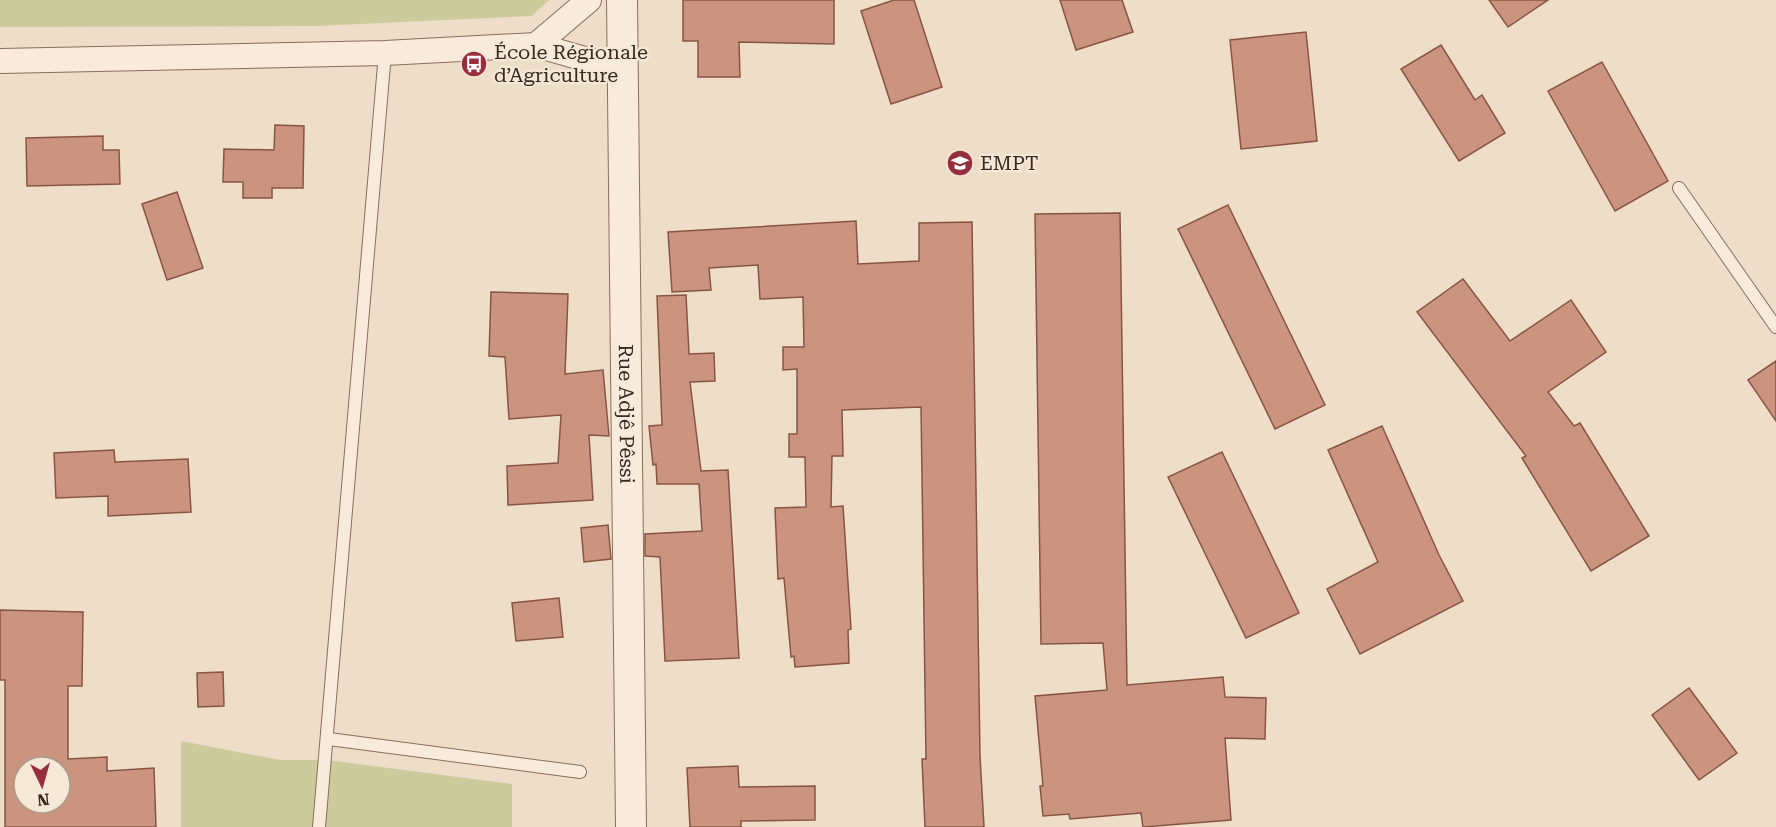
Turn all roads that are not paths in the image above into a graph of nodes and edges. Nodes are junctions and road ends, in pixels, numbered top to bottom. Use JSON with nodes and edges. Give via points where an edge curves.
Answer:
{"nodes":[{"id":1,"x":589,"y":0,"type":"edge"},
{"id":2,"x":622,"y":0,"type":"edge"},
{"id":3,"x":536,"y":45,"type":"junction"},
{"id":4,"x":385,"y":53,"type":"junction"},
{"id":5,"x":0,"y":61,"type":"edge"},
{"id":6,"x":623,"y":70,"type":"junction"},
{"id":7,"x":1679,"y":188,"type":"dead end"},
{"id":8,"x":1776,"y":327,"type":"edge"},
{"id":9,"x":329,"y":739,"type":"junction"},
{"id":10,"x":580,"y":772,"type":"dead end"},
{"id":11,"x":319,"y":827,"type":"edge"},
{"id":12,"x":631,"y":827,"type":"edge"}],
"edges":[{"from":1,"to":3,"type":"street"},
{"from":2,"to":6,"type":"street","name":"Rue Adjê Pêssi"},
{"from":3,"to":4,"type":"street"},
{"from":3,"to":6,"type":"street"},
{"from":4,"to":5,"type":"street"},
{"from":4,"to":9,"type":"lane"},
{"from":6,"to":12,"type":"street","name":"Rue Adjê Pêssi"},
{"from":7,"to":8,"type":"lane"},
{"from":9,"to":10,"type":"lane"},
{"from":9,"to":11,"type":"lane"}]}
